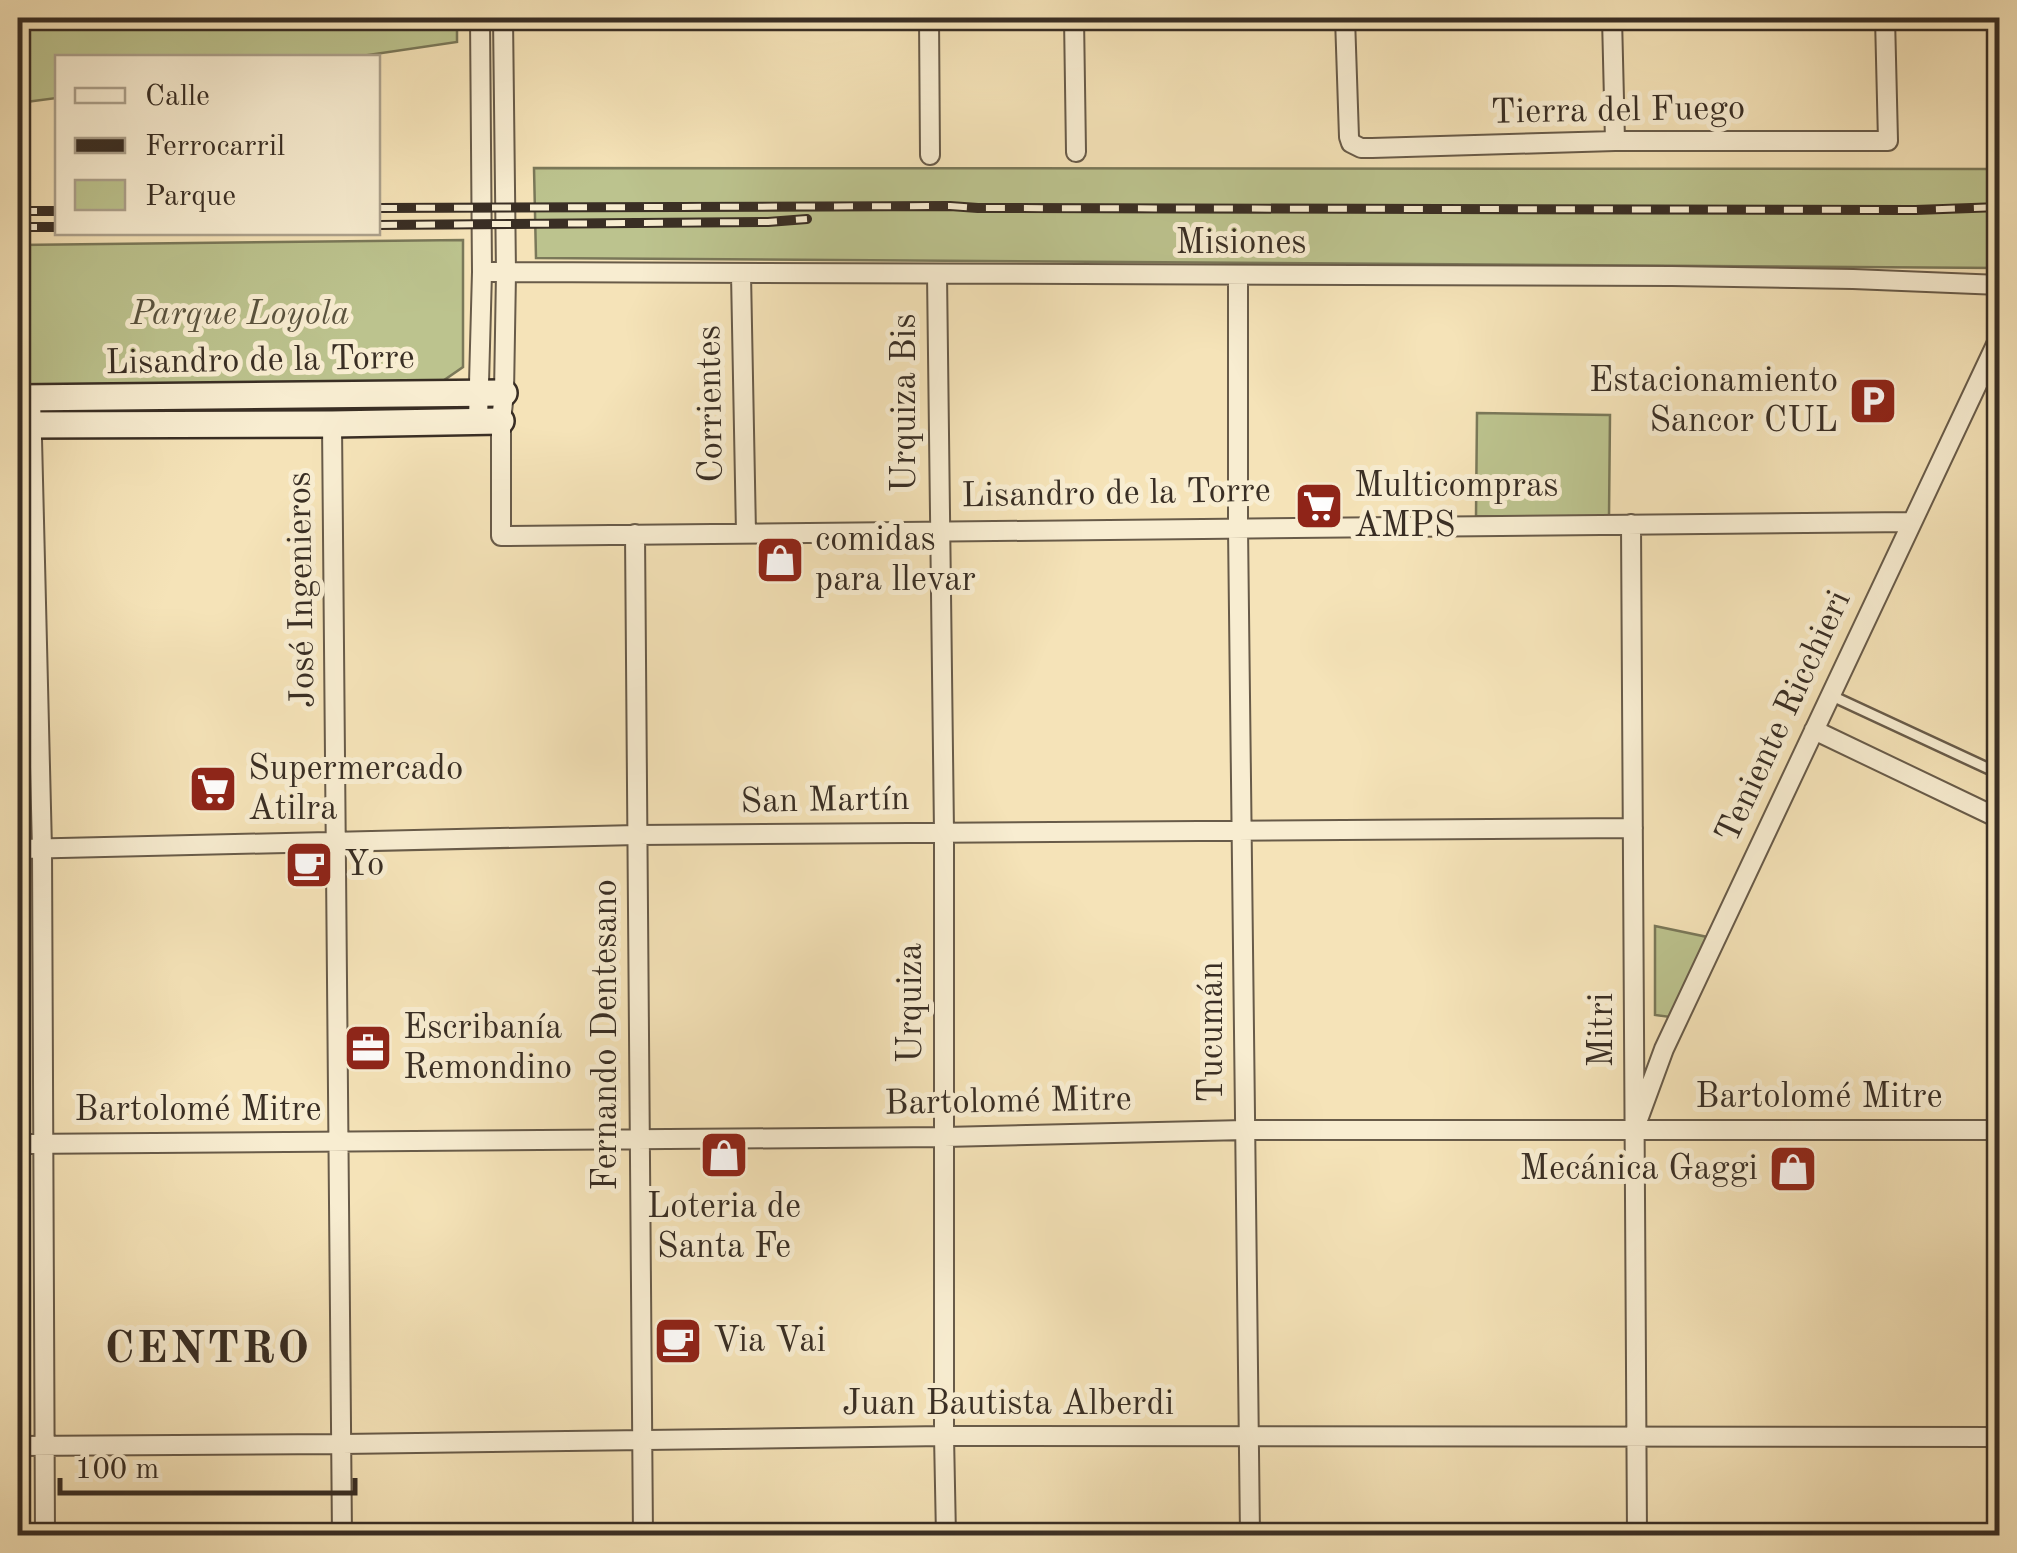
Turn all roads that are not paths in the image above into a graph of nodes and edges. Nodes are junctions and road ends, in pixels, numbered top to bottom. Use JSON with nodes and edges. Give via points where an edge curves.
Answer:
{"nodes":[{"id":1,"x":480,"y":18,"type":"edge"},
{"id":2,"x":503,"y":18,"type":"edge"},
{"id":3,"x":929,"y":18,"type":"edge"},
{"id":4,"x":1074,"y":18,"type":"edge"},
{"id":5,"x":1345,"y":18,"type":"edge"},
{"id":6,"x":1612,"y":18,"type":"edge"},
{"id":7,"x":1886,"y":18,"type":"edge"},
{"id":8,"x":1615,"y":141,"type":"junction"},
{"id":9,"x":1076,"y":152,"type":"dead end"},
{"id":10,"x":930,"y":155,"type":"dead end"},
{"id":11,"x":482,"y":272,"type":"junction"},
{"id":12,"x":506,"y":272,"type":"junction"},
{"id":13,"x":741,"y":274,"type":"junction"},
{"id":14,"x":937,"y":274,"type":"junction"},
{"id":15,"x":1238,"y":276,"type":"junction"},
{"id":16,"x":2000,"y":284,"type":"edge"},
{"id":17,"x":2000,"y":336,"type":"edge"},
{"id":18,"x":492,"y":393,"type":"junction"},
{"id":19,"x":24,"y":398,"type":"edge"},
{"id":20,"x":489,"y":421,"type":"junction"},
{"id":21,"x":332,"y":424,"type":"junction"},
{"id":22,"x":26,"y":425,"type":"edge"},
{"id":23,"x":1912,"y":522,"type":"junction"},
{"id":24,"x":1631,"y":524,"type":"junction"},
{"id":25,"x":1238,"y":528,"type":"junction"},
{"id":26,"x":939,"y":531,"type":"junction"},
{"id":27,"x":746,"y":533,"type":"junction"},
{"id":28,"x":634,"y":534,"type":"junction"},
{"id":29,"x":1830,"y":695,"type":"junction"},
{"id":30,"x":1814,"y":730,"type":"junction"},
{"id":31,"x":2000,"y":774,"type":"edge"},
{"id":32,"x":2000,"y":819,"type":"edge"},
{"id":33,"x":1633,"y":828,"type":"junction"},
{"id":34,"x":1242,"y":830,"type":"junction"},
{"id":35,"x":944,"y":832,"type":"junction"},
{"id":36,"x":637,"y":835,"type":"junction"},
{"id":37,"x":337,"y":843,"type":"junction"},
{"id":38,"x":18,"y":849,"type":"edge"},
{"id":39,"x":42,"y":849,"type":"junction"},
{"id":40,"x":1635,"y":1129,"type":"junction"},
{"id":41,"x":1245,"y":1130,"type":"junction"},
{"id":42,"x":2000,"y":1130,"type":"edge"},
{"id":43,"x":944,"y":1136,"type":"junction"},
{"id":44,"x":640,"y":1139,"type":"junction"},
{"id":45,"x":340,"y":1142,"type":"junction"},
{"id":46,"x":18,"y":1144,"type":"edge"},
{"id":47,"x":44,"y":1144,"type":"junction"},
{"id":48,"x":944,"y":1436,"type":"junction"},
{"id":49,"x":1249,"y":1436,"type":"junction"},
{"id":50,"x":1637,"y":1437,"type":"junction"},
{"id":51,"x":2000,"y":1437,"type":"edge"},
{"id":52,"x":642,"y":1440,"type":"junction"},
{"id":53,"x":342,"y":1444,"type":"junction"},
{"id":54,"x":18,"y":1446,"type":"edge"},
{"id":55,"x":45,"y":1446,"type":"junction"},
{"id":56,"x":46,"y":1536,"type":"edge"},
{"id":57,"x":342,"y":1536,"type":"edge"},
{"id":58,"x":643,"y":1536,"type":"edge"},
{"id":59,"x":946,"y":1536,"type":"edge"},
{"id":60,"x":1250,"y":1536,"type":"edge"},
{"id":61,"x":1638,"y":1536,"type":"edge"}],
"edges":[{"from":1,"to":11,"type":"street"},
{"from":2,"to":12,"type":"street"},
{"from":3,"to":10,"type":"street"},
{"from":4,"to":9,"type":"street"},
{"from":5,"to":8,"type":"street","name":"Tierra del Fuego","via":[[1351,143],[1360,148]]},
{"from":6,"to":8,"type":"street"},
{"from":7,"to":8,"type":"street","name":"Tierra del Fuego","via":[[1888,141]]},
{"from":11,"to":12,"type":"street","name":"Misiones"},
{"from":11,"to":18,"type":"street"},
{"from":12,"to":13,"type":"street","name":"Misiones"},
{"from":12,"to":18,"type":"street"},
{"from":13,"to":14,"type":"street","name":"Misiones"},
{"from":13,"to":27,"type":"street","name":"Corrientes"},
{"from":14,"to":15,"type":"street","name":"Misiones"},
{"from":14,"to":26,"type":"street","name":"Urquiza Bis"},
{"from":15,"to":16,"type":"street","name":"Misiones"},
{"from":15,"to":25,"type":"street","name":"Tucumán"},
{"from":17,"to":23,"type":"street","name":"Teniente Ricchieri"},
{"from":18,"to":19,"type":"street","name":"Lisandro de la Torre"},
{"from":18,"to":20,"type":"street"},
{"from":19,"to":22,"type":"street"},
{"from":20,"to":21,"type":"street","name":"Lisandro de la Torre"},
{"from":20,"to":28,"type":"street","name":"Lisandro de la Torre","via":[[502,536]]},
{"from":21,"to":22,"type":"street","name":"Lisandro de la Torre"},
{"from":21,"to":37,"type":"street","name":"José Ingenieros"},
{"from":22,"to":39,"type":"street"},
{"from":23,"to":24,"type":"street","name":"Lisandro de la Torre"},
{"from":23,"to":29,"type":"street","name":"Teniente Ricchieri"},
{"from":24,"to":25,"type":"street","name":"Lisandro de la Torre"},
{"from":24,"to":33,"type":"street","name":"Mitri"},
{"from":25,"to":26,"type":"street","name":"Lisandro de la Torre"},
{"from":25,"to":34,"type":"street","name":"Tucumán"},
{"from":26,"to":27,"type":"street","name":"Lisandro de la Torre"},
{"from":26,"to":35,"type":"street","name":"Urquiza"},
{"from":27,"to":28,"type":"street","name":"Lisandro de la Torre"},
{"from":28,"to":36,"type":"street","name":"Fernando Dentesano"},
{"from":29,"to":30,"type":"street","name":"Teniente Ricchieri"},
{"from":29,"to":31,"type":"lane"},
{"from":30,"to":32,"type":"street"},
{"from":30,"to":40,"type":"street","name":"Teniente Ricchieri","via":[[1664,1048]]},
{"from":33,"to":34,"type":"street","name":"San Martín"},
{"from":33,"to":40,"type":"street","name":"Mitri"},
{"from":34,"to":35,"type":"street","name":"San Martín"},
{"from":34,"to":41,"type":"street","name":"Tucumán"},
{"from":35,"to":36,"type":"street","name":"San Martín"},
{"from":35,"to":43,"type":"street","name":"Urquiza"},
{"from":36,"to":37,"type":"street","name":"San Martín"},
{"from":36,"to":44,"type":"street","name":"Fernando Dentesano"},
{"from":37,"to":39,"type":"street","name":"San Martín"},
{"from":37,"to":45,"type":"street","name":"José Ingenieros"},
{"from":38,"to":39,"type":"street","name":"San Martín"},
{"from":39,"to":47,"type":"street"},
{"from":40,"to":41,"type":"street","name":"Bartolomé Mitre"},
{"from":40,"to":42,"type":"street","name":"Bartolomé Mitre"},
{"from":40,"to":50,"type":"street","name":"Mitri"},
{"from":41,"to":43,"type":"street","name":"Bartolomé Mitre"},
{"from":41,"to":49,"type":"street","name":"Tucumán"},
{"from":43,"to":44,"type":"street","name":"Bartolomé Mitre"},
{"from":43,"to":48,"type":"street","name":"Urquiza"},
{"from":44,"to":45,"type":"street","name":"Bartolomé Mitre"},
{"from":44,"to":52,"type":"street","name":"Fernando Dentesano"},
{"from":45,"to":47,"type":"street","name":"Bartolomé Mitre"},
{"from":45,"to":53,"type":"street","name":"José Ingenieros"},
{"from":46,"to":47,"type":"street","name":"Bartolomé Mitre"},
{"from":47,"to":55,"type":"street"},
{"from":48,"to":49,"type":"street","name":"Juan Bautista Alberdi"},
{"from":48,"to":52,"type":"street","name":"Juan Bautista Alberdi"},
{"from":48,"to":59,"type":"street","name":"Urquiza"},
{"from":49,"to":50,"type":"street","name":"Juan Bautista Alberdi"},
{"from":49,"to":60,"type":"street","name":"Tucumán"},
{"from":50,"to":51,"type":"street","name":"Juan Bautista Alberdi"},
{"from":50,"to":61,"type":"street","name":"Mitri"},
{"from":52,"to":53,"type":"street","name":"Juan Bautista Alberdi"},
{"from":52,"to":58,"type":"street","name":"Fernando Dentesano"},
{"from":53,"to":55,"type":"street","name":"Juan Bautista Alberdi"},
{"from":53,"to":57,"type":"street","name":"José Ingenieros"},
{"from":54,"to":55,"type":"street","name":"Juan Bautista Alberdi"},
{"from":55,"to":56,"type":"street"}]}
